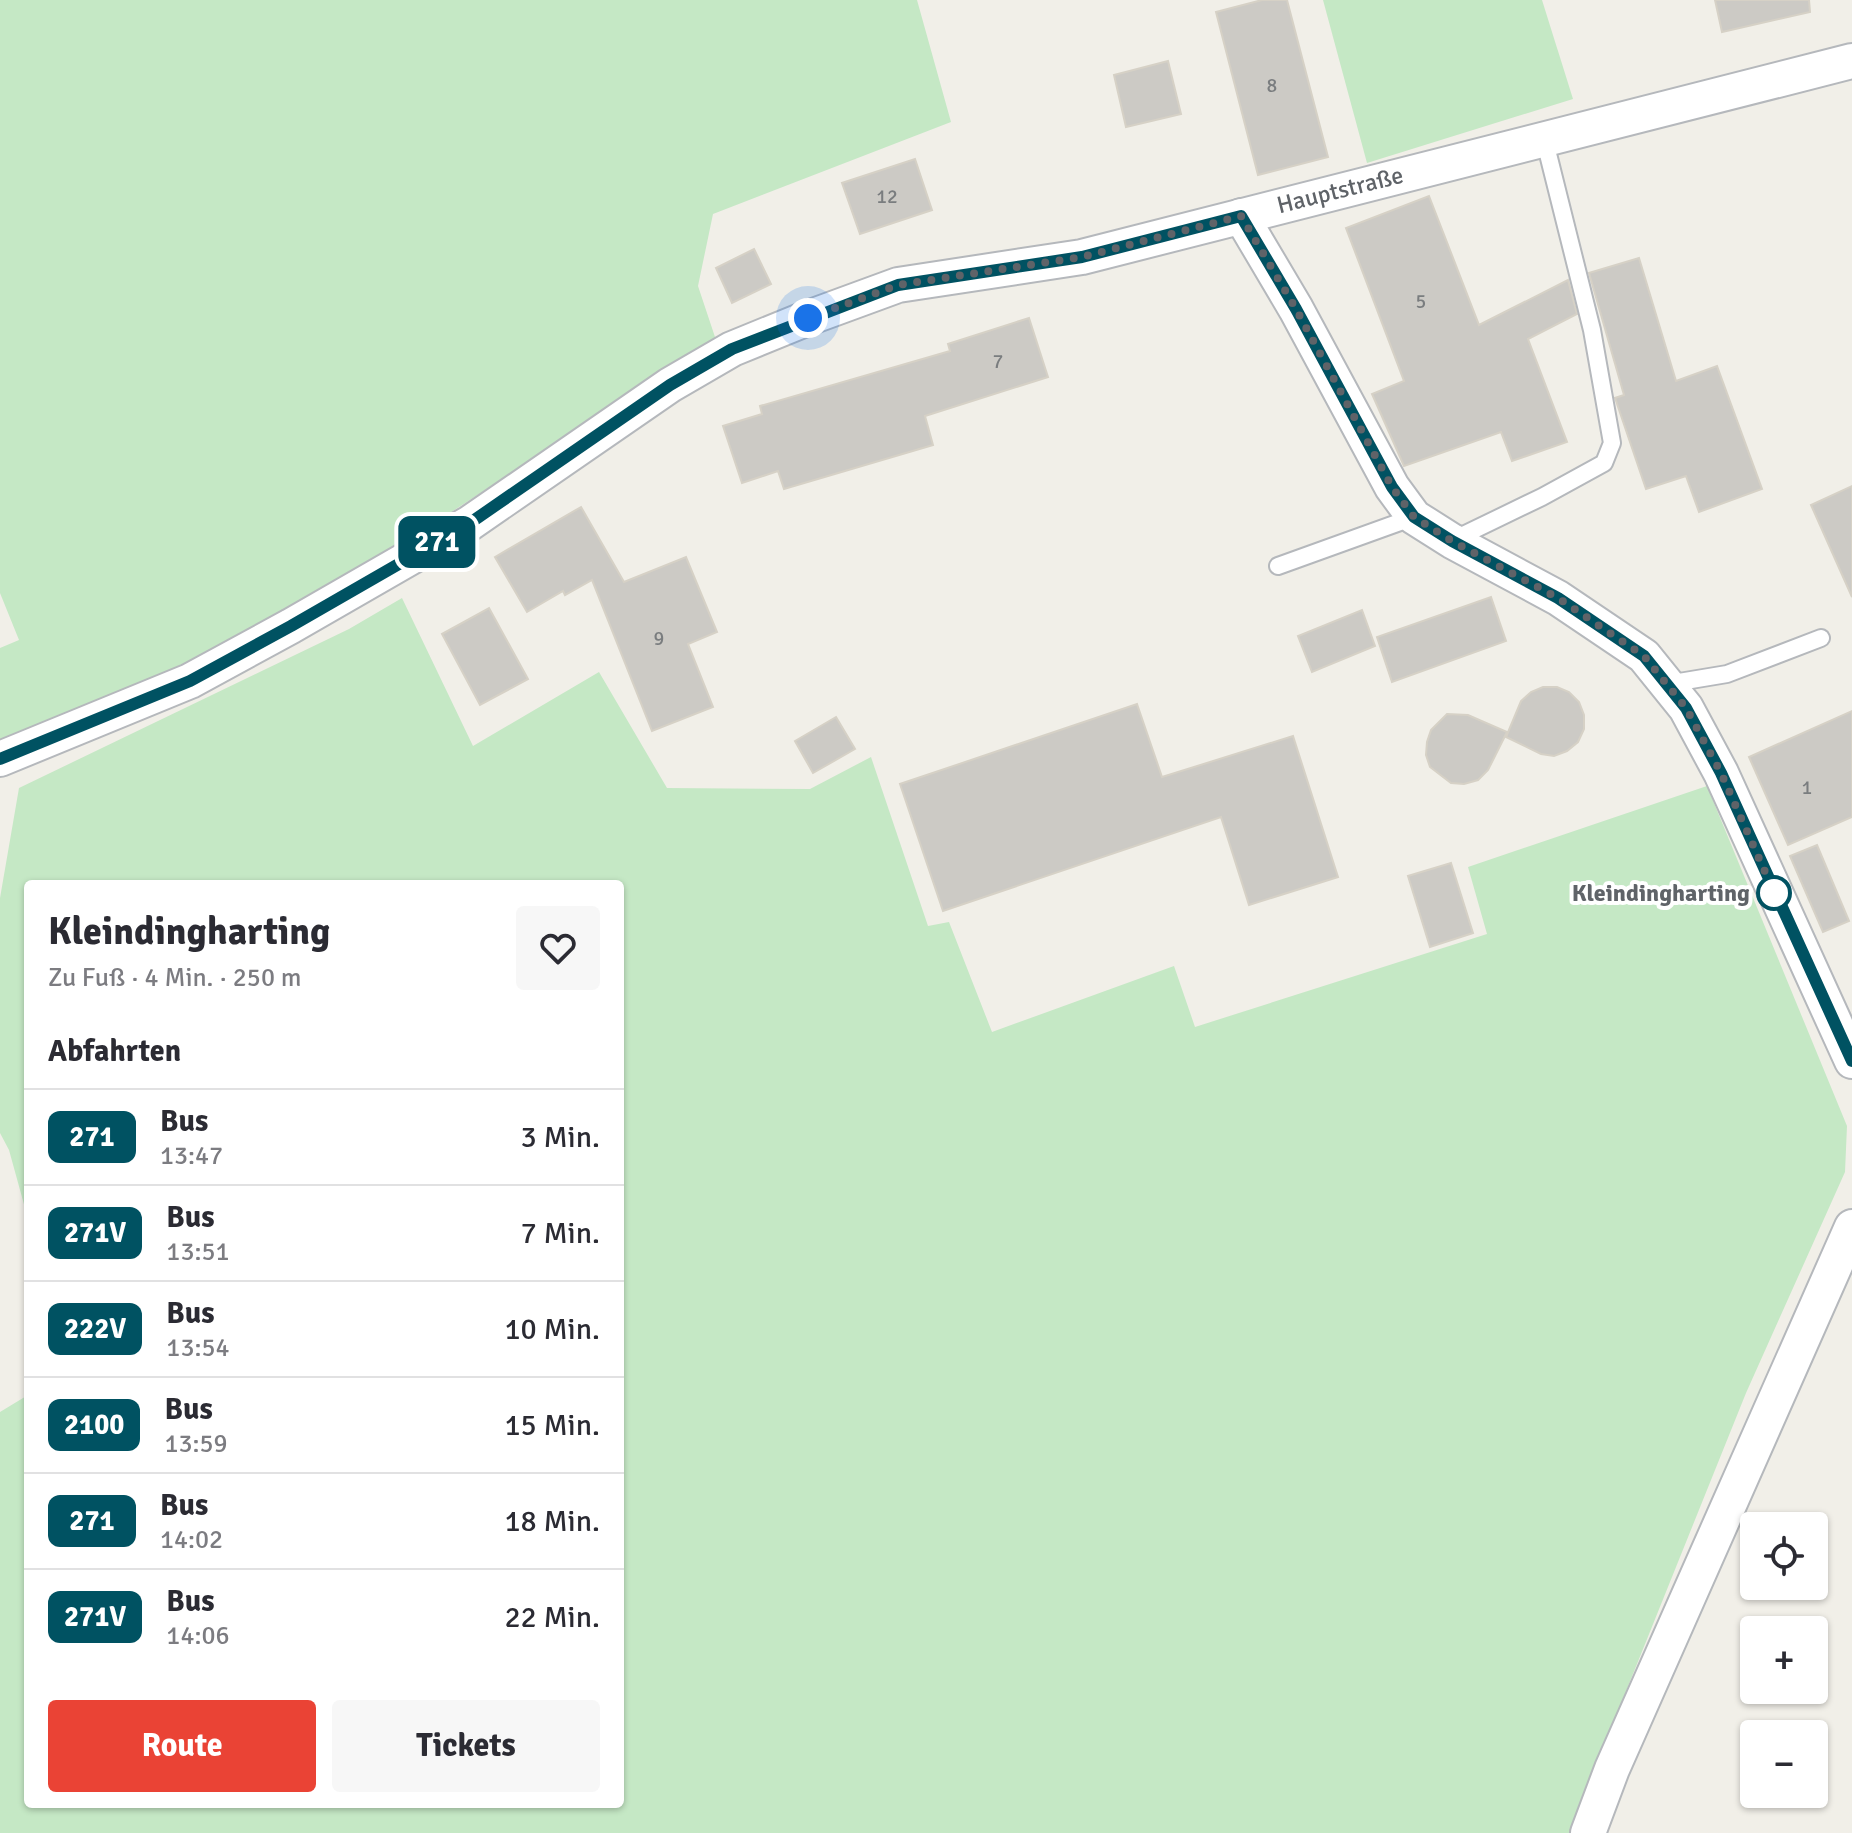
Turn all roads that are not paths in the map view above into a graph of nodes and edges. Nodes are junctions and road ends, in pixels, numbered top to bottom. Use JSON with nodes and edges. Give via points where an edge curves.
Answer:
{"nodes":[{"id":1,"x":1852,"y":61,"type":"edge"},
{"id":2,"x":1544,"y":138,"type":"junction"},
{"id":3,"x":1241,"y":216,"type":"junction"},
{"id":4,"x":1414,"y":517,"type":"junction"},
{"id":5,"x":1452,"y":541,"type":"junction"},
{"id":6,"x":1278,"y":566,"type":"dead end"},
{"id":7,"x":1821,"y":638,"type":"dead end"},
{"id":8,"x":1666,"y":684,"type":"junction"},
{"id":9,"x":0,"y":759,"type":"edge"},
{"id":10,"x":1852,"y":1061,"type":"edge"},
{"id":11,"x":1852,"y":1227,"type":"edge"},
{"id":12,"x":1588,"y":1833,"type":"edge"}],
"edges":[{"from":1,"to":2,"type":"street","name":"Hauptstraße"},
{"from":2,"to":3,"type":"street","name":"Hauptstraße"},
{"from":2,"to":5,"type":"lane","via":[[1592,330],[1612,443],[1604,463]]},
{"from":3,"to":4,"type":"street","via":[[1392,487]]},
{"from":3,"to":9,"type":"street","name":"Hauptstraße","via":[[1082,257],[898,285],[732,349],[670,385],[470,523],[291,626],[190,681]]},
{"from":4,"to":5,"type":"street"},
{"from":4,"to":6,"type":"lane"},
{"from":5,"to":8,"type":"street","via":[[1558,598],[1644,656]]},
{"from":7,"to":8,"type":"lane","via":[[1727,674]]},
{"from":8,"to":10,"type":"street","via":[[1686,708],[1721,773]]},
{"from":11,"to":12,"type":"street"}]}
